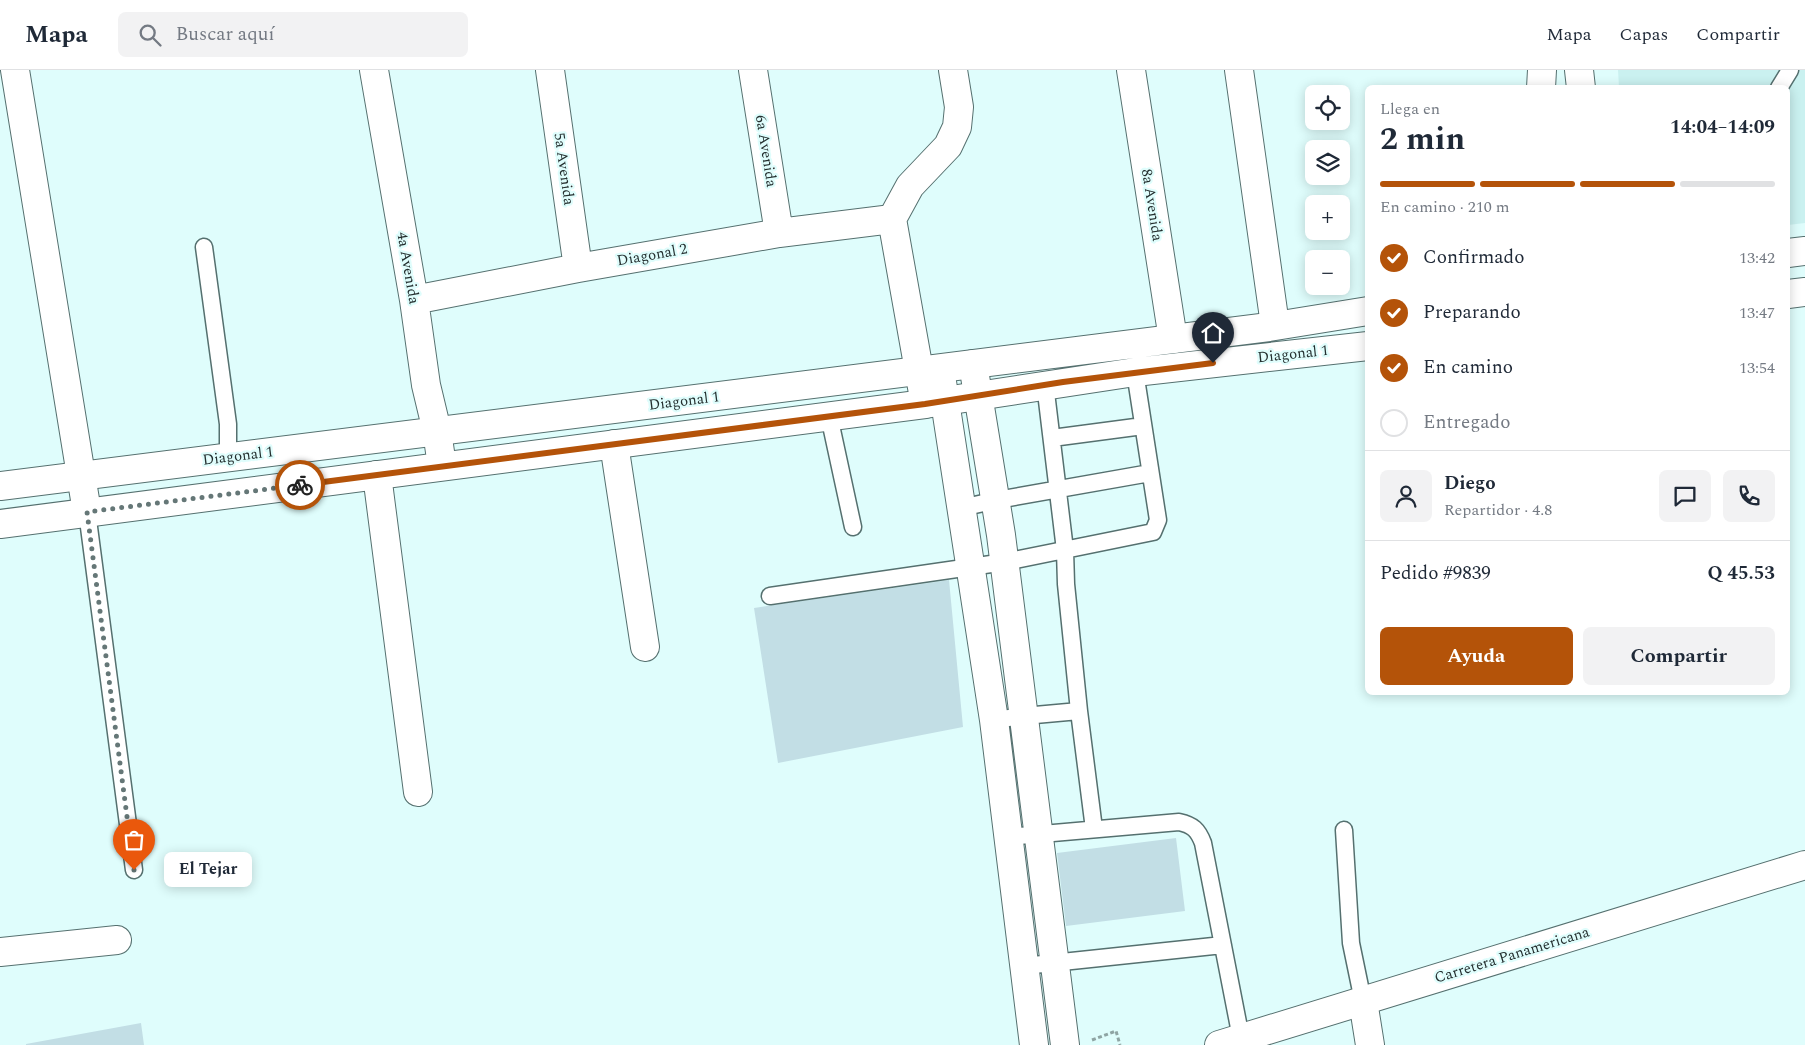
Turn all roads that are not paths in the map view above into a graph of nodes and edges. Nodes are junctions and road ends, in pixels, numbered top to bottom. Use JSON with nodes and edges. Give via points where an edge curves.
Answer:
{"nodes":[{"id":1,"x":15,"y":70,"type":"edge"},
{"id":2,"x":374,"y":70,"type":"edge"},
{"id":3,"x":550,"y":70,"type":"edge"},
{"id":4,"x":752,"y":70,"type":"edge"},
{"id":5,"x":953,"y":70,"type":"edge"},
{"id":6,"x":1131,"y":70,"type":"edge"},
{"id":7,"x":1238,"y":70,"type":"edge"},
{"id":8,"x":1542,"y":70,"type":"edge"},
{"id":9,"x":1579,"y":70,"type":"edge"},
{"id":10,"x":1790,"y":70,"type":"edge"},
{"id":11,"x":1541,"y":85,"type":"edge"},
{"id":12,"x":1580,"y":85,"type":"edge"},
{"id":13,"x":1780,"y":85,"type":"edge"},
{"id":14,"x":892,"y":219,"type":"junction"},
{"id":15,"x":779,"y":233,"type":"junction"},
{"id":16,"x":204,"y":247,"type":"dead end"},
{"id":17,"x":1805,"y":251,"type":"edge"},
{"id":18,"x":1790,"y":253,"type":"edge"},
{"id":19,"x":578,"y":268,"type":"junction"},
{"id":20,"x":1805,"y":292,"type":"edge"},
{"id":21,"x":1790,"y":294,"type":"edge"},
{"id":22,"x":414,"y":300,"type":"junction"},
{"id":23,"x":1365,"y":311,"type":"edge"},
{"id":24,"x":1275,"y":326,"type":"junction"},
{"id":25,"x":1173,"y":339,"type":"junction"},
{"id":26,"x":1365,"y":346,"type":"edge"},
{"id":27,"x":973,"y":364,"type":"junction"},
{"id":28,"x":930,"y":370,"type":"junction"},
{"id":29,"x":1136,"y":372,"type":"junction"},
{"id":30,"x":1045,"y":384,"type":"junction"},
{"id":31,"x":978,"y":395,"type":"junction"},
{"id":32,"x":935,"y":403,"type":"junction"},
{"id":33,"x":829,"y":416,"type":"junction"},
{"id":34,"x":1143,"y":426,"type":"junction"},
{"id":35,"x":436,"y":431,"type":"junction"},
{"id":36,"x":1052,"y":438,"type":"junction"},
{"id":37,"x":614,"y":444,"type":"junction"},
{"id":38,"x":228,"y":458,"type":"junction"},
{"id":39,"x":442,"y":466,"type":"junction"},
{"id":40,"x":1150,"y":473,"type":"junction"},
{"id":41,"x":377,"y":475,"type":"junction"},
{"id":42,"x":81,"y":476,"type":"junction"},
{"id":43,"x":0,"y":486,"type":"edge"},
{"id":44,"x":1058,"y":489,"type":"junction"},
{"id":45,"x":996,"y":500,"type":"junction"},
{"id":46,"x":961,"y":508,"type":"junction"},
{"id":47,"x":87,"y":512,"type":"junction"},
{"id":48,"x":0,"y":524,"type":"edge"},
{"id":49,"x":853,"y":527,"type":"dead end"},
{"id":50,"x":1065,"y":550,"type":"junction"},
{"id":51,"x":1004,"y":562,"type":"junction"},
{"id":52,"x":970,"y":567,"type":"junction"},
{"id":53,"x":770,"y":596,"type":"dead end"},
{"id":54,"x":646,"y":647,"type":"dead end"},
{"id":55,"x":1078,"y":711,"type":"junction"},
{"id":56,"x":1024,"y":716,"type":"junction"},
{"id":57,"x":994,"y":720,"type":"junction"},
{"id":58,"x":418,"y":792,"type":"dead end"},
{"id":59,"x":1094,"y":829,"type":"junction"},
{"id":60,"x":1344,"y":830,"type":"dead end"},
{"id":61,"x":1039,"y":834,"type":"junction"},
{"id":62,"x":1008,"y":837,"type":"junction"},
{"id":63,"x":1805,"y":865,"type":"edge"},
{"id":64,"x":134,"y":870,"type":"dead end"},
{"id":65,"x":1046,"y":899,"type":"junction"},
{"id":66,"x":1017,"y":904,"type":"junction"},
{"id":67,"x":116,"y":940,"type":"dead end"},
{"id":68,"x":1223,"y":945,"type":"junction"},
{"id":69,"x":0,"y":952,"type":"edge"},
{"id":70,"x":1054,"y":963,"type":"junction"},
{"id":71,"x":1024,"y":966,"type":"junction"},
{"id":72,"x":1363,"y":1001,"type":"junction"},
{"id":73,"x":1230,"y":1042,"type":"edge"},
{"id":74,"x":1076,"y":1043,"type":"edge"},
{"id":75,"x":1034,"y":1045,"type":"edge"},
{"id":76,"x":1370,"y":1045,"type":"edge"}],
"edges":[{"from":1,"to":42,"type":"street"},
{"from":2,"to":22,"type":"street","name":"4a Avenida"},
{"from":3,"to":19,"type":"street","name":"5a Avenida"},
{"from":4,"to":15,"type":"street","name":"6a Avenida"},
{"from":5,"to":14,"type":"street","via":[[959,107],[957,127],[948,146],[910,186]]},
{"from":6,"to":25,"type":"street","name":"8a Avenida"},
{"from":7,"to":24,"type":"street"},
{"from":8,"to":11,"type":"street"},
{"from":9,"to":12,"type":"street"},
{"from":10,"to":13,"type":"lane"},
{"from":14,"to":15,"type":"street","name":"Diagonal 2"},
{"from":14,"to":28,"type":"street"},
{"from":15,"to":19,"type":"street","name":"Diagonal 2"},
{"from":16,"to":38,"type":"lane","via":[[228,424]]},
{"from":17,"to":18,"type":"street"},
{"from":19,"to":22,"type":"street","name":"Diagonal 2"},
{"from":20,"to":21,"type":"street"},
{"from":22,"to":35,"type":"street","name":"4a Avenida"},
{"from":23,"to":24,"type":"street","name":"Diagonal 1"},
{"from":24,"to":25,"type":"street","name":"Diagonal 1"},
{"from":25,"to":27,"type":"street","name":"Diagonal 1"},
{"from":26,"to":29,"type":"street","name":"Diagonal 1"},
{"from":27,"to":28,"type":"street","name":"Diagonal 1"},
{"from":27,"to":31,"type":"street"},
{"from":28,"to":32,"type":"street"},
{"from":28,"to":35,"type":"street","name":"Diagonal 1"},
{"from":29,"to":30,"type":"street","name":"Diagonal 1"},
{"from":29,"to":34,"type":"lane"},
{"from":30,"to":31,"type":"street","name":"Diagonal 1"},
{"from":30,"to":36,"type":"lane"},
{"from":31,"to":32,"type":"street","name":"Diagonal 1"},
{"from":31,"to":45,"type":"street"},
{"from":32,"to":33,"type":"street","name":"Diagonal 1"},
{"from":32,"to":46,"type":"street"},
{"from":33,"to":37,"type":"street","name":"Diagonal 1"},
{"from":33,"to":49,"type":"lane"},
{"from":34,"to":36,"type":"lane"},
{"from":34,"to":40,"type":"lane"},
{"from":35,"to":38,"type":"street","name":"Diagonal 1"},
{"from":35,"to":39,"type":"street","name":"4a Avenida"},
{"from":36,"to":44,"type":"lane"},
{"from":37,"to":39,"type":"street","name":"Diagonal 1"},
{"from":37,"to":54,"type":"street"},
{"from":38,"to":42,"type":"street","name":"Diagonal 1"},
{"from":39,"to":41,"type":"street","name":"Diagonal 1"},
{"from":40,"to":44,"type":"lane"},
{"from":40,"to":50,"type":"lane","via":[[1158,520],[1153,532]]},
{"from":41,"to":47,"type":"street","name":"Diagonal 1"},
{"from":41,"to":58,"type":"street"},
{"from":42,"to":43,"type":"street","name":"Diagonal 1"},
{"from":42,"to":47,"type":"street"},
{"from":44,"to":45,"type":"lane"},
{"from":44,"to":50,"type":"lane"},
{"from":45,"to":46,"type":"lane"},
{"from":45,"to":51,"type":"street"},
{"from":46,"to":52,"type":"street"},
{"from":47,"to":48,"type":"street","name":"Diagonal 1"},
{"from":47,"to":64,"type":"lane"},
{"from":50,"to":51,"type":"lane"},
{"from":50,"to":55,"type":"lane"},
{"from":51,"to":52,"type":"lane"},
{"from":51,"to":56,"type":"street"},
{"from":52,"to":53,"type":"lane"},
{"from":52,"to":57,"type":"street"},
{"from":55,"to":56,"type":"lane"},
{"from":55,"to":59,"type":"lane"},
{"from":56,"to":57,"type":"lane"},
{"from":56,"to":61,"type":"street"},
{"from":57,"to":62,"type":"street"},
{"from":59,"to":61,"type":"lane"},
{"from":59,"to":68,"type":"lane","via":[[1179,822],[1189,824],[1199,832]]},
{"from":60,"to":72,"type":"lane","via":[[1350,943]]},
{"from":61,"to":62,"type":"lane"},
{"from":61,"to":65,"type":"street"},
{"from":62,"to":66,"type":"street"},
{"from":63,"to":72,"type":"street","name":"Carretera Panamericana"},
{"from":65,"to":66,"type":"street"},
{"from":65,"to":70,"type":"street"},
{"from":66,"to":71,"type":"street"},
{"from":67,"to":69,"type":"street"},
{"from":68,"to":70,"type":"lane"},
{"from":68,"to":73,"type":"lane"},
{"from":70,"to":71,"type":"lane"},
{"from":70,"to":74,"type":"street"},
{"from":71,"to":75,"type":"street"},
{"from":72,"to":73,"type":"street","name":"Carretera Panamericana"},
{"from":72,"to":76,"type":"street"}]}
